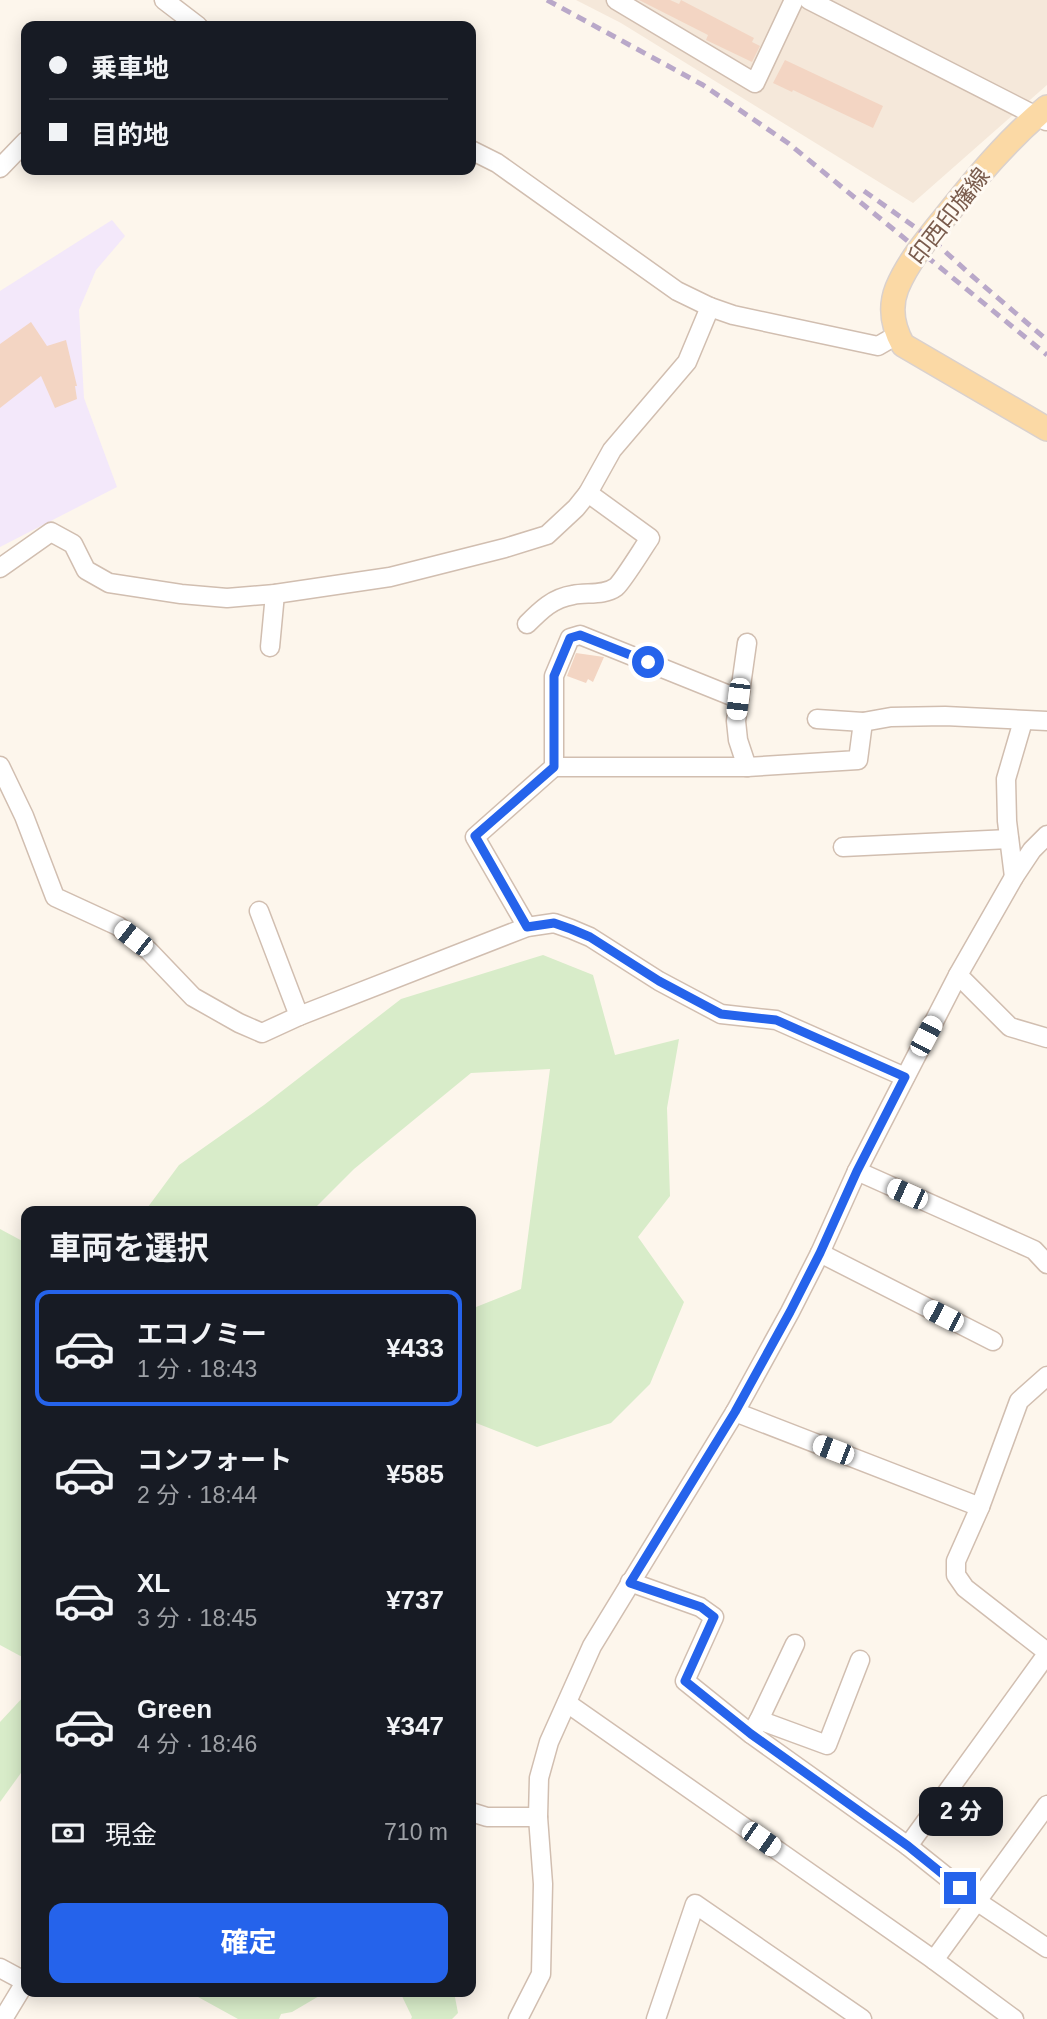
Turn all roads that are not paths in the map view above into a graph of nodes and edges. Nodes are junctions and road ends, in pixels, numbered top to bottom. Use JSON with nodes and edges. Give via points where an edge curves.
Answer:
{"nodes":[{"id":1,"x":163,"y":0,"type":"edge"},
{"id":2,"x":616,"y":0,"type":"edge"},
{"id":3,"x":794,"y":0,"type":"edge"},
{"id":4,"x":809,"y":0,"type":"edge"},
{"id":5,"x":191,"y":21,"type":"edge"},
{"id":6,"x":1043,"y":115,"type":"edge"},
{"id":7,"x":21,"y":146,"type":"edge"},
{"id":8,"x":476,"y":152,"type":"edge"},
{"id":9,"x":0,"y":168,"type":"edge"},
{"id":10,"x":710,"y":307,"type":"junction"},
{"id":11,"x":897,"y":335,"type":"junction"},
{"id":12,"x":1047,"y":429,"type":"edge"},
{"id":13,"x":588,"y":493,"type":"junction"},
{"id":14,"x":0,"y":568,"type":"edge"},
{"id":15,"x":275,"y":594,"type":"junction"},
{"id":16,"x":527,"y":624,"type":"dead end"},
{"id":17,"x":747,"y":643,"type":"dead end"},
{"id":18,"x":270,"y":647,"type":"dead end"},
{"id":19,"x":738,"y":699,"type":"junction"},
{"id":20,"x":817,"y":719,"type":"dead end"},
{"id":21,"x":1023,"y":721,"type":"junction"},
{"id":22,"x":1047,"y":721,"type":"edge"},
{"id":23,"x":863,"y":722,"type":"junction"},
{"id":24,"x":0,"y":766,"type":"edge"},
{"id":25,"x":747,"y":766,"type":"junction"},
{"id":26,"x":554,"y":767,"type":"junction"},
{"id":27,"x":1047,"y":835,"type":"edge"},
{"id":28,"x":1009,"y":839,"type":"junction"},
{"id":29,"x":843,"y":848,"type":"dead end"},
{"id":30,"x":1014,"y":877,"type":"junction"},
{"id":31,"x":259,"y":911,"type":"dead end"},
{"id":32,"x":527,"y":927,"type":"junction"},
{"id":33,"x":958,"y":975,"type":"junction"},
{"id":34,"x":299,"y":1016,"type":"junction"},
{"id":35,"x":1047,"y":1038,"type":"edge"},
{"id":36,"x":905,"y":1077,"type":"junction"},
{"id":37,"x":857,"y":1171,"type":"junction"},
{"id":38,"x":1041,"y":1245,"type":"edge"},
{"id":39,"x":820,"y":1253,"type":"junction"},
{"id":40,"x":1047,"y":1264,"type":"edge"},
{"id":41,"x":993,"y":1341,"type":"dead end"},
{"id":42,"x":1047,"y":1376,"type":"edge"},
{"id":43,"x":735,"y":1412,"type":"junction"},
{"id":44,"x":980,"y":1507,"type":"junction"},
{"id":45,"x":630,"y":1583,"type":"junction"},
{"id":46,"x":795,"y":1644,"type":"dead end"},
{"id":47,"x":1047,"y":1653,"type":"edge"},
{"id":48,"x":860,"y":1660,"type":"dead end"},
{"id":49,"x":567,"y":1703,"type":"junction"},
{"id":50,"x":755,"y":1727,"type":"junction"},
{"id":51,"x":1047,"y":1805,"type":"edge"},
{"id":52,"x":476,"y":1814,"type":"edge"},
{"id":53,"x":538,"y":1816,"type":"junction"},
{"id":54,"x":908,"y":1846,"type":"junction"},
{"id":55,"x":978,"y":1902,"type":"junction"},
{"id":56,"x":1047,"y":1948,"type":"edge"},
{"id":57,"x":934,"y":1960,"type":"junction"},
{"id":58,"x":0,"y":1968,"type":"edge"},
{"id":59,"x":21,"y":1979,"type":"edge"},
{"id":60,"x":21,"y":1990,"type":"edge"},
{"id":61,"x":3,"y":2019,"type":"edge"},
{"id":62,"x":517,"y":2019,"type":"edge"},
{"id":63,"x":656,"y":2019,"type":"edge"},
{"id":64,"x":862,"y":2019,"type":"edge"},
{"id":65,"x":1014,"y":2019,"type":"edge"}],
"edges":[{"from":1,"to":5,"type":"street"},
{"from":2,"to":3,"type":"street","via":[[755,82]]},
{"from":4,"to":6,"type":"street"},
{"from":6,"to":11,"type":"main road","name":"印西印旛線","via":[[1000,151],[919,248],[897,289],[892,313]]},
{"from":7,"to":9,"type":"street"},
{"from":8,"to":10,"type":"street","via":[[677,290]]},
{"from":10,"to":11,"type":"street","via":[[878,346]]},
{"from":10,"to":13,"type":"street","via":[[687,362],[612,450]]},
{"from":11,"to":12,"type":"main road","via":[[915,353]]},
{"from":13,"to":15,"type":"street","via":[[547,535],[390,578]]},
{"from":13,"to":16,"type":"street","via":[[650,538],[616,587],[560,598]]},
{"from":14,"to":15,"type":"street","via":[[51,532],[73,544],[86,570],[110,583],[227,598]]},
{"from":15,"to":18,"type":"street"},
{"from":17,"to":19,"type":"street"},
{"from":19,"to":25,"type":"street","via":[[738,740]]},
{"from":19,"to":26,"type":"street","via":[[580,635],[570,638],[554,676]]},
{"from":20,"to":23,"type":"street"},
{"from":21,"to":22,"type":"street"},
{"from":21,"to":23,"type":"street","via":[[945,716]]},
{"from":21,"to":28,"type":"street","via":[[1006,779]]},
{"from":23,"to":25,"type":"street","via":[[858,760]]},
{"from":24,"to":34,"type":"street","via":[[55,897],[118,926],[193,997],[239,1023],[262,1033]]},
{"from":25,"to":26,"type":"street"},
{"from":26,"to":32,"type":"street","via":[[475,836]]},
{"from":27,"to":30,"type":"street"},
{"from":28,"to":29,"type":"street"},
{"from":28,"to":30,"type":"street"},
{"from":30,"to":33,"type":"street"},
{"from":31,"to":34,"type":"street"},
{"from":32,"to":34,"type":"street"},
{"from":32,"to":36,"type":"street","via":[[554,923],[571,929],[721,1014],[776,1020]]},
{"from":33,"to":35,"type":"street","via":[[1010,1027]]},
{"from":33,"to":36,"type":"street"},
{"from":36,"to":37,"type":"street"},
{"from":37,"to":38,"type":"street"},
{"from":37,"to":39,"type":"street"},
{"from":38,"to":40,"type":"street"},
{"from":39,"to":41,"type":"street"},
{"from":39,"to":43,"type":"street"},
{"from":42,"to":44,"type":"street","via":[[1019,1401]]},
{"from":43,"to":44,"type":"street"},
{"from":43,"to":45,"type":"street"},
{"from":44,"to":47,"type":"street","via":[[956,1561],[956,1575],[965,1588]]},
{"from":45,"to":49,"type":"street","via":[[592,1646]]},
{"from":45,"to":50,"type":"street","via":[[701,1607],[714,1617],[685,1681]]},
{"from":46,"to":50,"type":"street"},
{"from":47,"to":54,"type":"street"},
{"from":48,"to":50,"type":"street","via":[[827,1745]]},
{"from":49,"to":53,"type":"street","via":[[539,1778]]},
{"from":49,"to":57,"type":"street"},
{"from":50,"to":54,"type":"street"},
{"from":51,"to":55,"type":"street"},
{"from":52,"to":53,"type":"street"},
{"from":53,"to":62,"type":"street","via":[[543,1884],[541,1973]]},
{"from":54,"to":55,"type":"street"},
{"from":55,"to":56,"type":"street"},
{"from":55,"to":57,"type":"street"},
{"from":57,"to":65,"type":"street"},
{"from":58,"to":59,"type":"street"},
{"from":60,"to":61,"type":"street"},
{"from":63,"to":64,"type":"street","via":[[695,1904]]}]}
